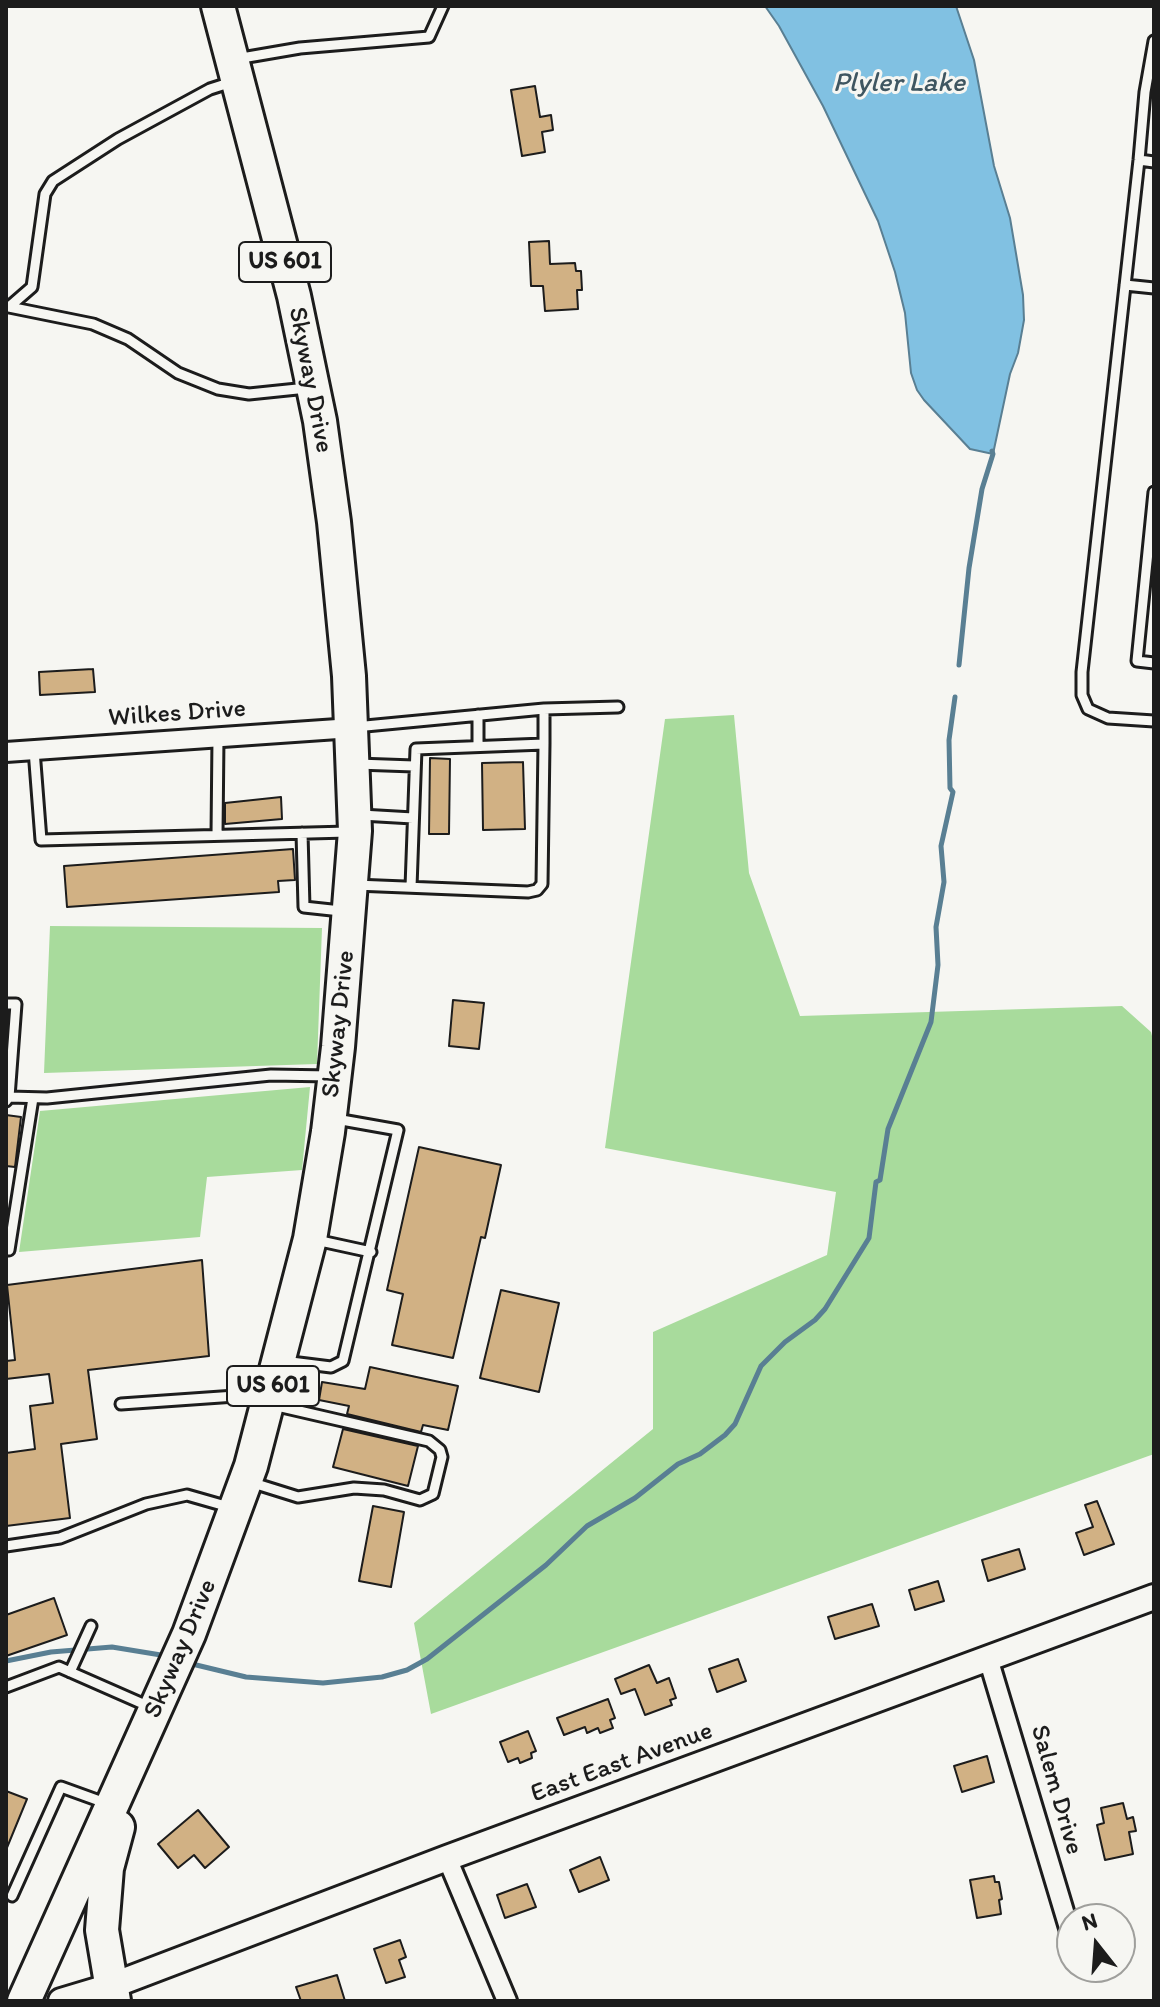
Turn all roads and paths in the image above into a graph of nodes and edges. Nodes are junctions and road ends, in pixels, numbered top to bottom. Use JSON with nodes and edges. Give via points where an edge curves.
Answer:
{"nodes":[{"id":1,"x":218,"y":6,"type":"edge"},
{"id":2,"x":443,"y":6,"type":"edge"},
{"id":3,"x":1154,"y":41,"type":"edge"},
{"id":4,"x":236,"y":70,"type":"junction"},
{"id":5,"x":1139,"y":160,"type":"junction"},
{"id":6,"x":1154,"y":162,"type":"edge"},
{"id":7,"x":1125,"y":285,"type":"junction"},
{"id":8,"x":1154,"y":288,"type":"edge"},
{"id":9,"x":8,"y":307,"type":"edge"},
{"id":10,"x":314,"y":387,"type":"junction"},
{"id":11,"x":1154,"y":492,"type":"edge"},
{"id":12,"x":1154,"y":663,"type":"edge"},
{"id":13,"x":618,"y":707,"type":"dead end"},
{"id":14,"x":544,"y":709,"type":"junction"},
{"id":15,"x":478,"y":715,"type":"junction"},
{"id":16,"x":1154,"y":721,"type":"edge"},
{"id":17,"x":352,"y":728,"type":"junction"},
{"id":18,"x":218,"y":738,"type":"junction"},
{"id":19,"x":544,"y":744,"type":"junction"},
{"id":20,"x":478,"y":746,"type":"junction"},
{"id":21,"x":34,"y":750,"type":"junction"},
{"id":22,"x":6,"y":752,"type":"edge"},
{"id":23,"x":354,"y":764,"type":"junction"},
{"id":24,"x":414,"y":766,"type":"junction"},
{"id":25,"x":413,"y":818,"type":"junction"},
{"id":26,"x":354,"y":823,"type":"junction"},
{"id":27,"x":302,"y":833,"type":"junction"},
{"id":28,"x":217,"y":834,"type":"junction"},
{"id":29,"x":411,"y":887,"type":"junction"},
{"id":30,"x":350,"y":898,"type":"junction"},
{"id":31,"x":6,"y":1004,"type":"edge"},
{"id":32,"x":334,"y":1076,"type":"junction"},
{"id":33,"x":33,"y":1098,"type":"junction"},
{"id":34,"x":8,"y":1099,"type":"edge"},
{"id":35,"x":329,"y":1118,"type":"junction"},
{"id":36,"x":310,"y":1239,"type":"junction"},
{"id":37,"x":9,"y":1250,"type":"dead end"},
{"id":38,"x":371,"y":1252,"type":"junction"},
{"id":39,"x":280,"y":1361,"type":"junction"},
{"id":40,"x":270,"y":1398,"type":"junction"},
{"id":41,"x":121,"y":1404,"type":"dead end"},
{"id":42,"x":241,"y":1495,"type":"junction"},
{"id":43,"x":6,"y":1546,"type":"edge"},
{"id":44,"x":1154,"y":1597,"type":"edge"},
{"id":45,"x":91,"y":1626,"type":"dead end"},
{"id":46,"x":988,"y":1658,"type":"junction"},
{"id":47,"x":70,"y":1672,"type":"junction"},
{"id":48,"x":6,"y":1687,"type":"edge"},
{"id":49,"x":157,"y":1710,"type":"junction"},
{"id":50,"x":110,"y":1805,"type":"junction"},
{"id":51,"x":447,"y":1858,"type":"junction"},
{"id":52,"x":12,"y":1896,"type":"dead end"},
{"id":53,"x":1062,"y":1903,"type":"edge"},
{"id":54,"x":105,"y":1996,"type":"edge"},
{"id":55,"x":24,"y":2001,"type":"edge"},
{"id":56,"x":61,"y":2001,"type":"edge"},
{"id":57,"x":507,"y":2001,"type":"edge"}],
"edges":[{"from":1,"to":4,"type":"highway","name":"Skyway Drive","number":"US 601"},
{"from":2,"to":4,"type":"lane","via":[[429,37],[300,48]]},
{"from":3,"to":5,"type":"lane"},
{"from":4,"to":9,"type":"lane","via":[[53,181],[45,194],[32,287]]},
{"from":4,"to":10,"type":"highway","name":"Skyway Drive","number":"US 601"},
{"from":5,"to":6,"type":"lane"},
{"from":5,"to":7,"type":"lane"},
{"from":7,"to":8,"type":"lane"},
{"from":7,"to":16,"type":"lane","via":[[1082,695],[1088,709],[1108,718]]},
{"from":9,"to":10,"type":"lane","via":[[93,324],[128,339],[178,373],[218,389],[249,394]]},
{"from":10,"to":17,"type":"highway","name":"Skyway Drive","number":"US 601","via":[[336,536]]},
{"from":11,"to":12,"type":"lane","via":[[1137,661]]},
{"from":13,"to":14,"type":"lane"},
{"from":14,"to":15,"type":"lane"},
{"from":14,"to":19,"type":"lane"},
{"from":15,"to":17,"type":"lane"},
{"from":15,"to":20,"type":"lane"},
{"from":17,"to":18,"type":"street","name":"Wilkes Drive"},
{"from":17,"to":23,"type":"highway","name":"Skyway Drive","number":"US 601"},
{"from":18,"to":21,"type":"street","name":"Wilkes Drive"},
{"from":18,"to":28,"type":"lane"},
{"from":19,"to":20,"type":"lane"},
{"from":19,"to":29,"type":"lane","via":[[542,884],[537,890]]},
{"from":20,"to":24,"type":"lane","via":[[420,748]]},
{"from":21,"to":22,"type":"street","name":"Wilkes Drive"},
{"from":21,"to":28,"type":"lane","via":[[41,840]]},
{"from":23,"to":24,"type":"lane"},
{"from":23,"to":26,"type":"highway","name":"Skyway Drive","number":"US 601"},
{"from":24,"to":25,"type":"lane"},
{"from":25,"to":26,"type":"lane"},
{"from":25,"to":29,"type":"lane"},
{"from":26,"to":27,"type":"lane"},
{"from":26,"to":30,"type":"highway","name":"Skyway Drive","number":"US 601"},
{"from":27,"to":28,"type":"lane"},
{"from":27,"to":30,"type":"lane","via":[[304,907]]},
{"from":29,"to":30,"type":"lane"},
{"from":30,"to":32,"type":"highway","name":"Skyway Drive","number":"US 601"},
{"from":31,"to":34,"type":"lane","via":[[16,1004]]},
{"from":32,"to":33,"type":"lane","via":[[271,1075]]},
{"from":32,"to":35,"type":"highway","name":"Skyway Drive","number":"US 601"},
{"from":33,"to":34,"type":"lane"},
{"from":33,"to":37,"type":"lane"},
{"from":35,"to":36,"type":"highway","name":"Skyway Drive","number":"US 601"},
{"from":35,"to":38,"type":"lane","via":[[398,1130]]},
{"from":36,"to":38,"type":"lane"},
{"from":36,"to":39,"type":"highway","name":"Skyway Drive","number":"US 601"},
{"from":38,"to":39,"type":"lane","via":[[343,1361],[331,1367]]},
{"from":39,"to":40,"type":"highway","name":"Skyway Drive","number":"US 601"},
{"from":40,"to":41,"type":"lane"},
{"from":40,"to":42,"type":"highway","name":"Skyway Drive","number":"US 601"},
{"from":40,"to":42,"type":"lane","via":[[429,1441],[442,1457],[433,1494],[420,1500],[354,1488],[298,1497]]},
{"from":42,"to":43,"type":"lane","via":[[187,1495],[146,1504],[60,1538]]},
{"from":42,"to":49,"type":"highway","name":"Skyway Drive","number":"US 601"},
{"from":44,"to":46,"type":"street","name":"East East Avenue"},
{"from":45,"to":47,"type":"lane"},
{"from":46,"to":51,"type":"street","name":"East East Avenue"},
{"from":46,"to":53,"type":"street","name":"Salem Drive"},
{"from":47,"to":48,"type":"lane","via":[[59,1667]]},
{"from":47,"to":49,"type":"lane"},
{"from":49,"to":50,"type":"highway","name":"Skyway Drive","number":"US 601"},
{"from":49,"to":54,"type":"highway","number":"US 601","via":[[107,1868],[102,1930]]},
{"from":50,"to":52,"type":"lane","via":[[61,1787]]},
{"from":50,"to":55,"type":"highway","name":"Skyway Drive","number":"US 601"},
{"from":51,"to":54,"type":"street","name":"East East Avenue"},
{"from":51,"to":57,"type":"street"},
{"from":54,"to":56,"type":"street","name":"East East Avenue"}]}
